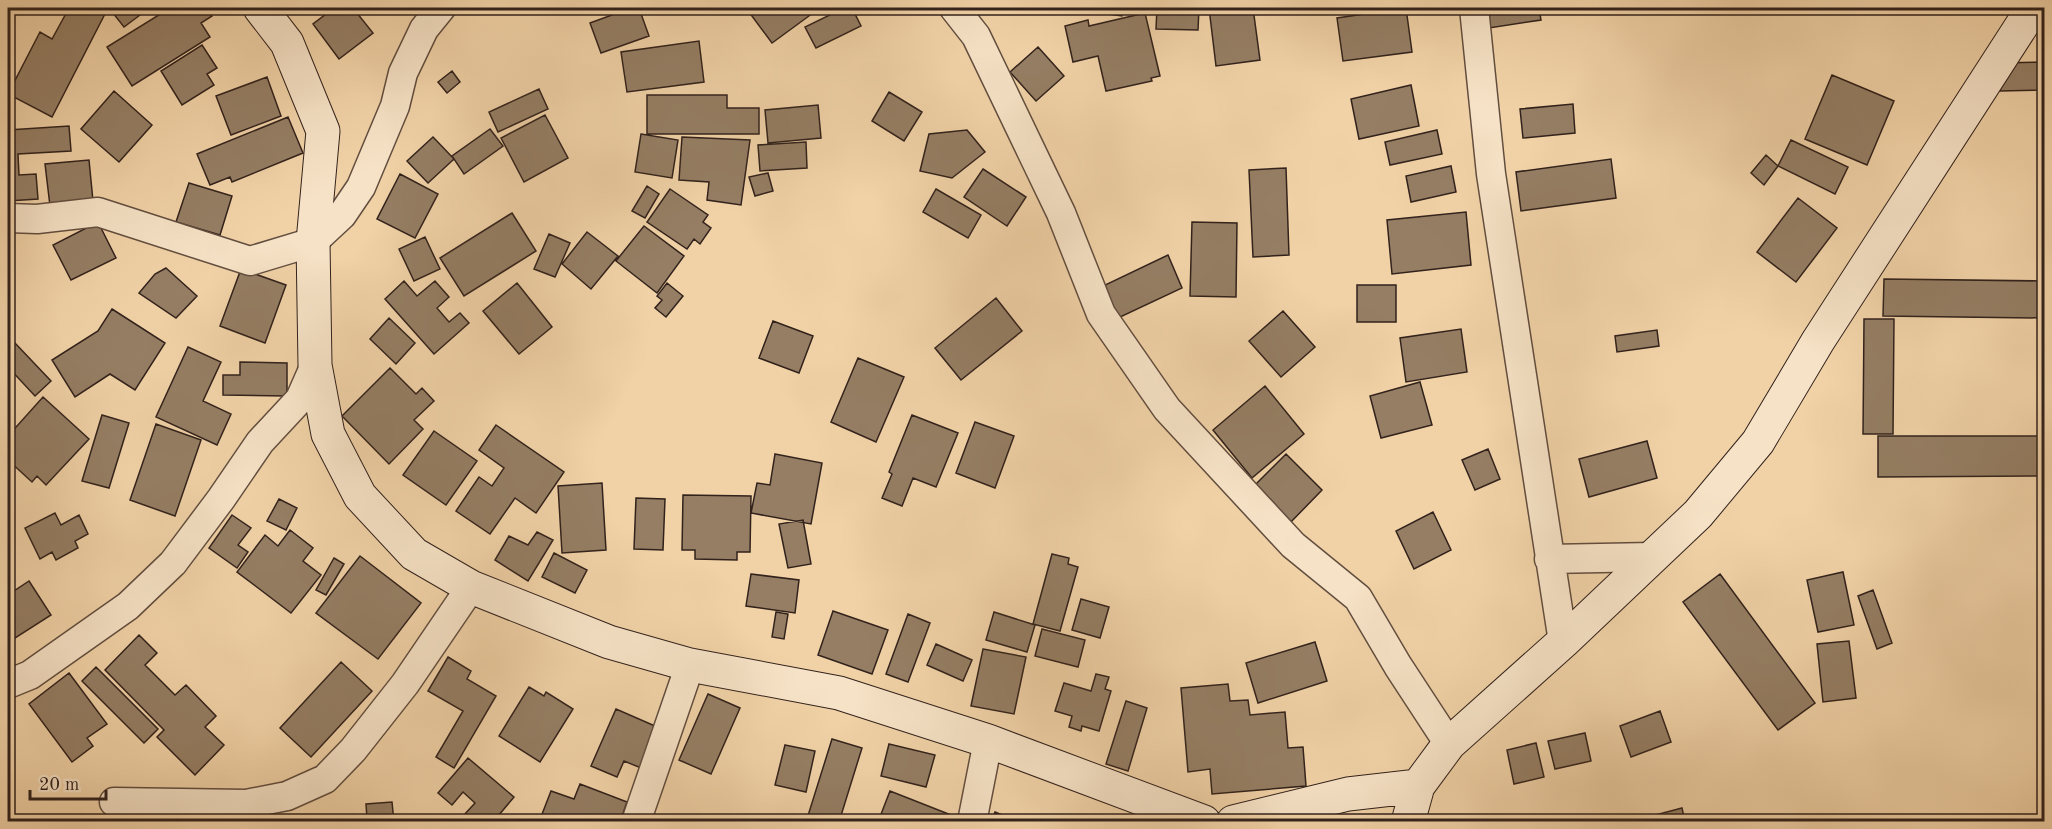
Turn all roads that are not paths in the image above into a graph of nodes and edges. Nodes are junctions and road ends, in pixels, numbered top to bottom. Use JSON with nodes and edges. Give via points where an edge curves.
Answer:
{"nodes":[{"id":1,"x":260,"y":8,"type":"edge"},
{"id":2,"x":441,"y":8,"type":"edge"},
{"id":3,"x":954,"y":8,"type":"edge"},
{"id":4,"x":1474,"y":8,"type":"edge"},
{"id":5,"x":2032,"y":8,"type":"edge"},
{"id":6,"x":8,"y":218,"type":"edge"},
{"id":7,"x":314,"y":242,"type":"junction"},
{"id":8,"x":315,"y":365,"type":"junction"},
{"id":9,"x":1652,"y":556,"type":"junction"},
{"id":10,"x":1549,"y":559,"type":"junction"},
{"id":11,"x":471,"y":587,"type":"junction"},
{"id":12,"x":1563,"y":642,"type":"junction"},
{"id":13,"x":690,"y":665,"type":"junction"},
{"id":14,"x":8,"y":684,"type":"edge"},
{"id":15,"x":988,"y":741,"type":"junction"},
{"id":16,"x":1449,"y":744,"type":"junction"},
{"id":17,"x":1418,"y":786,"type":"junction"},
{"id":18,"x":114,"y":802,"type":"dead end"},
{"id":19,"x":636,"y":822,"type":"edge"},
{"id":20,"x":972,"y":822,"type":"edge"},
{"id":21,"x":1204,"y":822,"type":"edge"},
{"id":22,"x":1233,"y":822,"type":"edge"},
{"id":23,"x":1408,"y":822,"type":"edge"}],
"edges":[{"from":1,"to":7,"type":"street","via":[[287,43],[323,131]]},
{"from":2,"to":7,"type":"street","via":[[424,29],[403,73],[395,106],[361,187],[342,215]]},
{"from":3,"to":16,"type":"street","via":[[976,36],[1046,181],[1101,314],[1167,409],[1293,545],[1359,598]]},
{"from":4,"to":10,"type":"street","via":[[1491,174]]},
{"from":5,"to":9,"type":"street","via":[[1818,341],[1758,442],[1698,514]]},
{"from":6,"to":7,"type":"street","via":[[98,212],[250,261]]},
{"from":7,"to":8,"type":"street"},
{"from":8,"to":11,"type":"street","via":[[328,434],[360,496],[414,554]]},
{"from":8,"to":14,"type":"street","via":[[300,399],[260,442],[173,563],[128,606],[30,675]]},
{"from":9,"to":10,"type":"street"},
{"from":9,"to":12,"type":"street"},
{"from":10,"to":12,"type":"street"},
{"from":11,"to":13,"type":"street","via":[[609,642]]},
{"from":11,"to":18,"type":"street","via":[[405,684],[325,779],[287,796],[246,804]]},
{"from":12,"to":16,"type":"street"},
{"from":13,"to":15,"type":"street","via":[[839,693]]},
{"from":13,"to":19,"type":"street"},
{"from":15,"to":20,"type":"street"},
{"from":15,"to":21,"type":"street"},
{"from":16,"to":17,"type":"street"},
{"from":17,"to":22,"type":"street","via":[[1348,794]]},
{"from":17,"to":23,"type":"street"}]}
